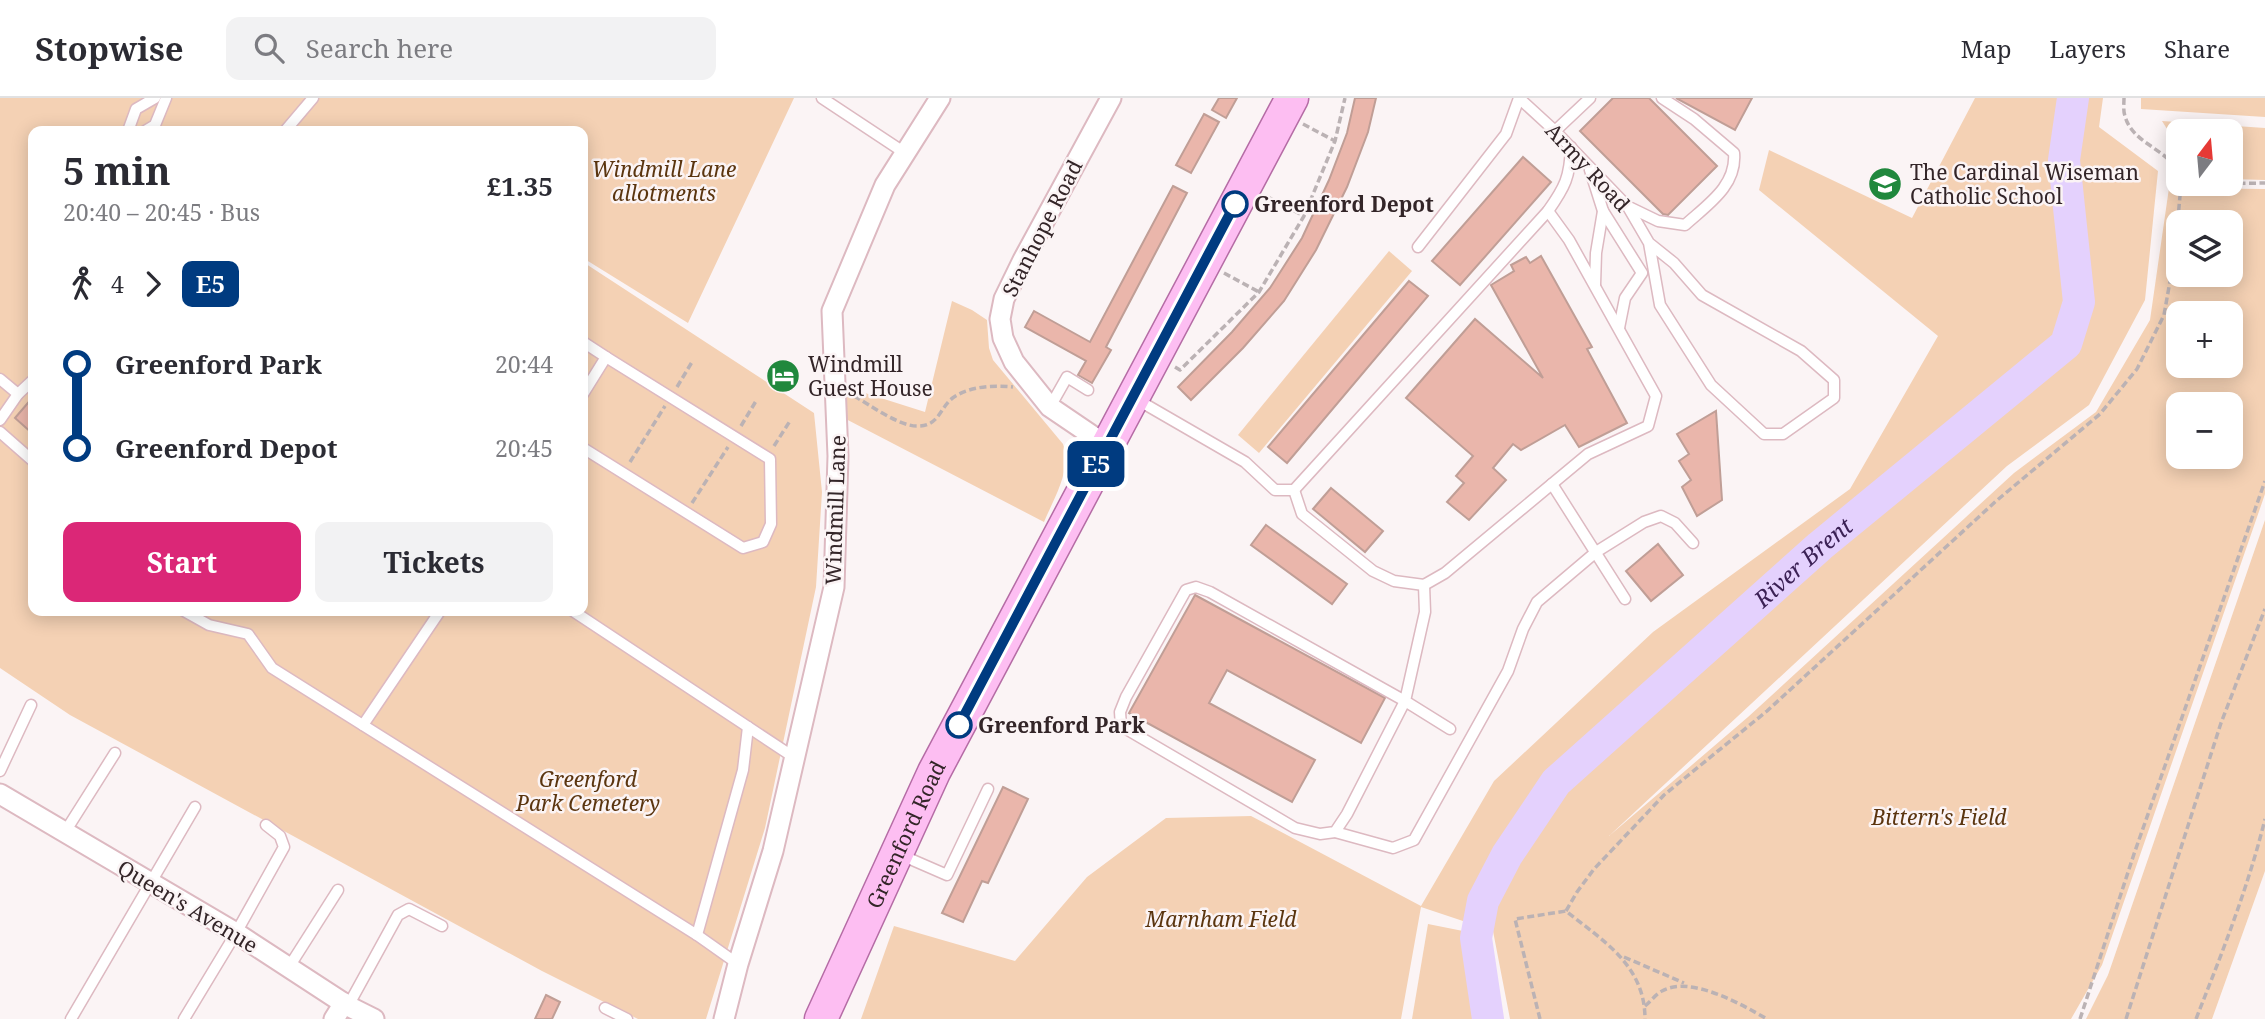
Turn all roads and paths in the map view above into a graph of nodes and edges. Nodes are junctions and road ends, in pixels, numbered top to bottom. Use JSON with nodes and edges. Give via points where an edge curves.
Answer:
{"nodes":[{"id":1,"x":155,"y":98,"type":"edge"},
{"id":2,"x":166,"y":98,"type":"edge"},
{"id":3,"x":313,"y":98,"type":"edge"},
{"id":4,"x":822,"y":98,"type":"edge"},
{"id":5,"x":940,"y":98,"type":"edge"},
{"id":6,"x":1111,"y":98,"type":"edge"},
{"id":7,"x":1345,"y":98,"type":"edge"},
{"id":8,"x":1519,"y":98,"type":"edge"},
{"id":9,"x":1590,"y":98,"type":"edge"},
{"id":10,"x":1662,"y":98,"type":"edge"},
{"id":11,"x":2124,"y":98,"type":"edge"},
{"id":12,"x":1287,"y":106,"type":"edge"},
{"id":13,"x":130,"y":126,"type":"edge"},
{"id":14,"x":153,"y":126,"type":"edge"},
{"id":15,"x":289,"y":126,"type":"edge"},
{"id":16,"x":1555,"y":131,"type":"junction"},
{"id":17,"x":1335,"y":141,"type":"junction"},
{"id":18,"x":1571,"y":147,"type":"junction"},
{"id":19,"x":905,"y":153,"type":"junction"},
{"id":20,"x":2166,"y":158,"type":"edge"},
{"id":21,"x":1588,"y":166,"type":"junction"},
{"id":22,"x":2244,"y":183,"type":"edge"},
{"id":23,"x":2265,"y":183,"type":"edge"},
{"id":24,"x":1245,"y":185,"type":"junction"},
{"id":25,"x":2180,"y":196,"type":"edge"},
{"id":26,"x":1628,"y":207,"type":"junction"},
{"id":27,"x":1548,"y":211,"type":"junction"},
{"id":28,"x":1603,"y":211,"type":"junction"},
{"id":29,"x":1304,"y":216,"type":"junction"},
{"id":30,"x":1649,"y":243,"type":"junction"},
{"id":31,"x":1418,"y":247,"type":"dead end"},
{"id":32,"x":1204,"y":262,"type":"junction"},
{"id":33,"x":1595,"y":286,"type":"junction"},
{"id":34,"x":1259,"y":292,"type":"junction"},
{"id":35,"x":1619,"y":328,"type":"junction"},
{"id":36,"x":588,"y":345,"type":"edge"},
{"id":37,"x":1154,"y":356,"type":"junction"},
{"id":38,"x":606,"y":358,"type":"junction"},
{"id":39,"x":692,"y":362,"type":"dead end"},
{"id":40,"x":0,"y":379,"type":"edge"},
{"id":41,"x":1029,"y":382,"type":"junction"},
{"id":42,"x":28,"y":385,"type":"edge"},
{"id":43,"x":588,"y":386,"type":"edge"},
{"id":44,"x":1088,"y":390,"type":"dead end"},
{"id":45,"x":836,"y":393,"type":"junction"},
{"id":46,"x":18,"y":394,"type":"junction"},
{"id":47,"x":670,"y":397,"type":"junction"},
{"id":48,"x":1132,"y":398,"type":"junction"},
{"id":49,"x":756,"y":401,"type":"dead end"},
{"id":50,"x":1050,"y":407,"type":"junction"},
{"id":51,"x":0,"y":420,"type":"edge"},
{"id":52,"x":790,"y":421,"type":"dead end"},
{"id":53,"x":0,"y":432,"type":"edge"},
{"id":54,"x":734,"y":437,"type":"junction"},
{"id":55,"x":1106,"y":445,"type":"junction"},
{"id":56,"x":588,"y":451,"type":"edge"},
{"id":57,"x":28,"y":457,"type":"edge"},
{"id":58,"x":768,"y":457,"type":"junction"},
{"id":59,"x":623,"y":473,"type":"junction"},
{"id":60,"x":2265,"y":481,"type":"edge"},
{"id":61,"x":1552,"y":484,"type":"junction"},
{"id":62,"x":1294,"y":491,"type":"junction"},
{"id":63,"x":686,"y":513,"type":"junction"},
{"id":64,"x":1693,"y":543,"type":"dead end"},
{"id":65,"x":1596,"y":552,"type":"junction"},
{"id":66,"x":1424,"y":585,"type":"junction"},
{"id":67,"x":1625,"y":600,"type":"dead end"},
{"id":68,"x":2265,"y":609,"type":"edge"},
{"id":69,"x":193,"y":616,"type":"edge"},
{"id":70,"x":437,"y":616,"type":"edge"},
{"id":71,"x":581,"y":616,"type":"edge"},
{"id":72,"x":1405,"y":701,"type":"junction"},
{"id":73,"x":31,"y":705,"type":"dead end"},
{"id":74,"x":363,"y":724,"type":"junction"},
{"id":75,"x":748,"y":727,"type":"junction"},
{"id":76,"x":1450,"y":729,"type":"dead end"},
{"id":77,"x":115,"y":752,"type":"dead end"},
{"id":78,"x":794,"y":758,"type":"junction"},
{"id":79,"x":0,"y":771,"type":"edge"},
{"id":80,"x":988,"y":789,"type":"dead end"},
{"id":81,"x":0,"y":794,"type":"edge"},
{"id":82,"x":195,"y":807,"type":"dead end"},
{"id":83,"x":2265,"y":820,"type":"edge"},
{"id":84,"x":266,"y":825,"type":"dead end"},
{"id":85,"x":65,"y":832,"type":"junction"},
{"id":86,"x":1335,"y":832,"type":"junction"},
{"id":87,"x":897,"y":853,"type":"junction"},
{"id":88,"x":150,"y":883,"type":"junction"},
{"id":89,"x":338,"y":890,"type":"dead end"},
{"id":90,"x":1566,"y":911,"type":"junction"},
{"id":91,"x":442,"y":926,"type":"dead end"},
{"id":92,"x":236,"y":933,"type":"junction"},
{"id":93,"x":697,"y":934,"type":"junction"},
{"id":94,"x":1622,"y":956,"type":"junction"},
{"id":95,"x":738,"y":964,"type":"junction"},
{"id":96,"x":289,"y":967,"type":"junction"},
{"id":97,"x":1686,"y":984,"type":"junction"},
{"id":98,"x":1645,"y":1006,"type":"junction"},
{"id":99,"x":605,"y":1008,"type":"dead end"},
{"id":100,"x":342,"y":1009,"type":"edge"},
{"id":101,"x":71,"y":1019,"type":"edge"},
{"id":102,"x":184,"y":1019,"type":"edge"},
{"id":103,"x":374,"y":1019,"type":"edge"},
{"id":104,"x":627,"y":1019,"type":"edge"},
{"id":105,"x":724,"y":1019,"type":"edge"},
{"id":106,"x":821,"y":1019,"type":"edge"},
{"id":107,"x":1540,"y":1019,"type":"edge"},
{"id":108,"x":1645,"y":1019,"type":"edge"},
{"id":109,"x":1767,"y":1019,"type":"edge"},
{"id":110,"x":2080,"y":1019,"type":"edge"},
{"id":111,"x":2126,"y":1019,"type":"edge"},
{"id":112,"x":2196,"y":1019,"type":"edge"}],
"edges":[{"from":1,"to":13,"type":"lane","via":[[135,109]]},
{"from":2,"to":14,"type":"lane"},
{"from":3,"to":15,"type":"lane"},
{"from":4,"to":19,"type":"lane"},
{"from":5,"to":19,"type":"street","name":"Windmill Lane"},
{"from":6,"to":41,"type":"street","name":"Stanhope Road","via":[[1004,299],[1003,338],[1013,362]]},
{"from":7,"to":17,"type":"path"},
{"from":8,"to":16,"type":"lane","name":"Army Road"},
{"from":8,"to":31,"type":"lane","via":[[1506,134]]},
{"from":9,"to":16,"type":"lane"},
{"from":10,"to":26,"type":"lane","via":[[1734,153],[1733,172],[1719,194],[1685,225],[1658,221]]},
{"from":11,"to":20,"type":"path","via":[[2125,116],[2137,136]]},
{"from":12,"to":17,"type":"path"},
{"from":12,"to":24,"type":"main road","name":"Greenford Road"},
{"from":16,"to":18,"type":"lane","name":"Army Road"},
{"from":17,"to":29,"type":"path"},
{"from":18,"to":21,"type":"lane","name":"Army Road"},
{"from":18,"to":27,"type":"lane","via":[[1565,187]]},
{"from":19,"to":45,"type":"street","name":"Windmill Lane","via":[[885,185],[832,311]]},
{"from":21,"to":26,"type":"lane","name":"Army Road"},
{"from":21,"to":28,"type":"lane"},
{"from":22,"to":23,"type":"path"},
{"from":24,"to":29,"type":"path"},
{"from":24,"to":32,"type":"main road","name":"Greenford Road"},
{"from":25,"to":90,"type":"path","via":[[2164,315],[2137,369],[2100,414],[1995,502],[1767,712],[1664,795],[1594,869]]},
{"from":26,"to":30,"type":"lane","name":"Army Road"},
{"from":27,"to":33,"type":"lane"},
{"from":27,"to":62,"type":"lane"},
{"from":28,"to":33,"type":"lane"},
{"from":28,"to":35,"type":"lane","via":[[1642,273],[1625,298]]},
{"from":29,"to":34,"type":"path"},
{"from":30,"to":30,"type":"lane","via":[[1674,262],[1702,295],[1801,351],[1834,380],[1834,398],[1783,434],[1764,434],[1711,386],[1660,305]]},
{"from":32,"to":34,"type":"path"},
{"from":32,"to":37,"type":"main road","name":"Greenford Road"},
{"from":33,"to":35,"type":"lane"},
{"from":34,"to":37,"type":"path","via":[[1180,370]]},
{"from":35,"to":61,"type":"lane","via":[[1656,396],[1648,426],[1588,454]]},
{"from":36,"to":38,"type":"lane"},
{"from":37,"to":48,"type":"main road","name":"Greenford Road"},
{"from":38,"to":43,"type":"lane"},
{"from":38,"to":47,"type":"lane"},
{"from":39,"to":47,"type":"path"},
{"from":40,"to":46,"type":"lane"},
{"from":41,"to":45,"type":"path","via":[[1016,387],[980,387],[953,397],[936,421],[919,427],[904,424],[846,392]]},
{"from":41,"to":50,"type":"street","name":"Stanhope Road"},
{"from":42,"to":46,"type":"lane"},
{"from":44,"to":50,"type":"lane","via":[[1068,377]]},
{"from":45,"to":78,"type":"street","name":"Windmill Lane","via":[[834,587]]},
{"from":46,"to":51,"type":"lane"},
{"from":47,"to":54,"type":"lane"},
{"from":47,"to":59,"type":"path"},
{"from":48,"to":55,"type":"main road","name":"Greenford Road"},
{"from":48,"to":62,"type":"lane","via":[[1245,462],[1276,490]]},
{"from":49,"to":54,"type":"path"},
{"from":50,"to":55,"type":"street","name":"Stanhope Road"},
{"from":52,"to":58,"type":"path"},
{"from":53,"to":57,"type":"lane"},
{"from":54,"to":58,"type":"lane"},
{"from":54,"to":63,"type":"path"},
{"from":55,"to":87,"type":"main road","name":"Greenford Road","via":[[934,772]]},
{"from":56,"to":59,"type":"lane"},
{"from":58,"to":63,"type":"lane","via":[[771,524],[763,542],[743,548]]},
{"from":59,"to":63,"type":"lane"},
{"from":60,"to":110,"type":"path"},
{"from":61,"to":65,"type":"lane"},
{"from":61,"to":66,"type":"lane","via":[[1446,573]]},
{"from":62,"to":66,"type":"lane","via":[[1302,514],[1373,571],[1394,581]]},
{"from":64,"to":65,"type":"lane","via":[[1675,523],[1661,516]]},
{"from":65,"to":67,"type":"lane"},
{"from":65,"to":86,"type":"lane","via":[[1537,602],[1508,671],[1414,840],[1393,848]]},
{"from":66,"to":72,"type":"lane","via":[[1424,612]]},
{"from":68,"to":111,"type":"path","via":[[2221,723]]},
{"from":69,"to":74,"type":"lane","via":[[209,625],[248,634],[272,668]]},
{"from":70,"to":74,"type":"lane"},
{"from":71,"to":75,"type":"lane"},
{"from":72,"to":76,"type":"lane"},
{"from":72,"to":86,"type":"lane"},
{"from":72,"to":86,"type":"lane","via":[[1196,587],[1186,590],[1126,697],[1121,726],[1295,828]]},
{"from":73,"to":79,"type":"lane"},
{"from":74,"to":93,"type":"lane"},
{"from":75,"to":78,"type":"lane"},
{"from":75,"to":93,"type":"lane","via":[[743,770]]},
{"from":77,"to":85,"type":"lane"},
{"from":78,"to":95,"type":"street","name":"Windmill Lane","via":[[774,851]]},
{"from":80,"to":87,"type":"lane","via":[[947,875]]},
{"from":81,"to":85,"type":"street","name":"Queen's Avenue"},
{"from":82,"to":88,"type":"lane"},
{"from":83,"to":112,"type":"path","via":[[2229,938]]},
{"from":84,"to":92,"type":"lane","via":[[281,836],[284,847]]},
{"from":85,"to":88,"type":"street","name":"Queen's Avenue"},
{"from":87,"to":106,"type":"main road","name":"Greenford Road"},
{"from":88,"to":92,"type":"street","name":"Queen's Avenue"},
{"from":88,"to":101,"type":"lane"},
{"from":89,"to":96,"type":"lane"},
{"from":90,"to":94,"type":"path"},
{"from":90,"to":107,"type":"path","via":[[1515,919]]},
{"from":91,"to":100,"type":"lane","via":[[409,909],[398,915]]},
{"from":92,"to":96,"type":"street","name":"Queen's Avenue"},
{"from":92,"to":102,"type":"lane"},
{"from":93,"to":95,"type":"lane"},
{"from":94,"to":97,"type":"path"},
{"from":94,"to":98,"type":"path"},
{"from":95,"to":105,"type":"street","name":"Windmill Lane"},
{"from":96,"to":100,"type":"street","name":"Queen's Avenue"},
{"from":97,"to":98,"type":"path","via":[[1662,990]]},
{"from":97,"to":109,"type":"path","via":[[1742,1004]]},
{"from":98,"to":108,"type":"path"},
{"from":99,"to":104,"type":"lane"},
{"from":100,"to":103,"type":"street","name":"Queen's Avenue"}]}
